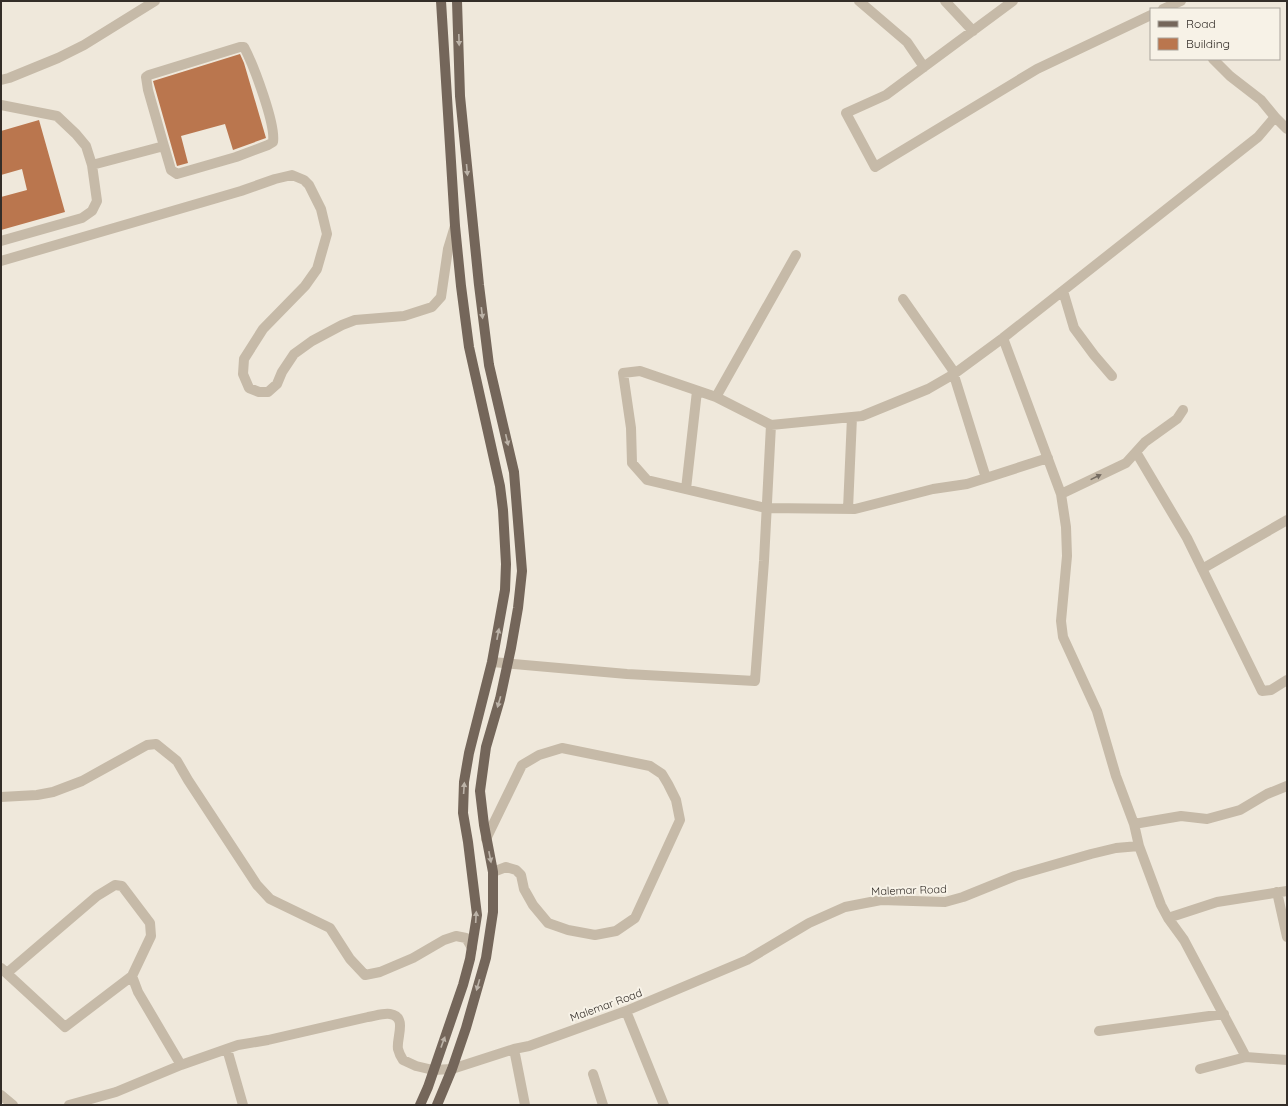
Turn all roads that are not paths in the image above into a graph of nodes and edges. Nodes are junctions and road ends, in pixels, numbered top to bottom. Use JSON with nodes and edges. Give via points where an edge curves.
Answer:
{"nodes":[{"id":1,"x":155,"y":1,"type":"edge"},
{"id":2,"x":441,"y":1,"type":"edge"},
{"id":3,"x":457,"y":1,"type":"edge"},
{"id":4,"x":859,"y":1,"type":"edge"},
{"id":5,"x":945,"y":1,"type":"edge"},
{"id":6,"x":1182,"y":1,"type":"edge"},
{"id":7,"x":1007,"y":3,"type":"edge"},
{"id":8,"x":1165,"y":8,"type":"edge"},
{"id":9,"x":1150,"y":15,"type":"edge"},
{"id":10,"x":973,"y":31,"type":"junction"},
{"id":11,"x":1214,"y":60,"type":"edge"},
{"id":12,"x":924,"y":67,"type":"junction"},
{"id":13,"x":1,"y":80,"type":"edge"},
{"id":14,"x":1,"y":105,"type":"edge"},
{"id":15,"x":1275,"y":117,"type":"junction"},
{"id":16,"x":1287,"y":129,"type":"edge"},
{"id":17,"x":164,"y":146,"type":"junction"},
{"id":18,"x":92,"y":165,"type":"junction"},
{"id":19,"x":455,"y":226,"type":"junction"},
{"id":20,"x":1,"y":241,"type":"edge"},
{"id":21,"x":796,"y":254,"type":"dead end"},
{"id":22,"x":1,"y":261,"type":"edge"},
{"id":23,"x":479,"y":285,"type":"junction"},
{"id":24,"x":461,"y":286,"type":"junction"},
{"id":25,"x":1063,"y":291,"type":"junction"},
{"id":26,"x":904,"y":299,"type":"dead end"},
{"id":27,"x":1003,"y":338,"type":"junction"},
{"id":28,"x":954,"y":374,"type":"junction"},
{"id":29,"x":1112,"y":376,"type":"dead end"},
{"id":30,"x":697,"y":391,"type":"junction"},
{"id":31,"x":716,"y":398,"type":"junction"},
{"id":32,"x":1183,"y":410,"type":"dead end"},
{"id":33,"x":852,"y":417,"type":"junction"},
{"id":34,"x":771,"y":425,"type":"junction"},
{"id":35,"x":1136,"y":452,"type":"junction"},
{"id":36,"x":1048,"y":458,"type":"junction"},
{"id":37,"x":986,"y":478,"type":"junction"},
{"id":38,"x":686,"y":489,"type":"junction"},
{"id":39,"x":1061,"y":494,"type":"junction"},
{"id":40,"x":766,"y":508,"type":"junction"},
{"id":41,"x":848,"y":509,"type":"junction"},
{"id":42,"x":1287,"y":520,"type":"edge"},
{"id":43,"x":1202,"y":569,"type":"junction"},
{"id":44,"x":492,"y":662,"type":"junction"},
{"id":45,"x":508,"y":664,"type":"junction"},
{"id":46,"x":1287,"y":680,"type":"edge"},
{"id":47,"x":1287,"y":786,"type":"edge"},
{"id":48,"x":1,"y":797,"type":"edge"},
{"id":49,"x":1134,"y":824,"type":"junction"},
{"id":50,"x":486,"y":839,"type":"junction"},
{"id":51,"x":1139,"y":846,"type":"junction"},
{"id":52,"x":493,"y":872,"type":"junction"},
{"id":53,"x":1282,"y":891,"type":"edge"},
{"id":54,"x":1168,"y":918,"type":"junction"},
{"id":55,"x":1287,"y":937,"type":"edge"},
{"id":56,"x":472,"y":948,"type":"junction"},
{"id":57,"x":4,"y":970,"type":"edge"},
{"id":58,"x":132,"y":976,"type":"junction"},
{"id":59,"x":626,"y":1011,"type":"junction"},
{"id":60,"x":1224,"y":1014,"type":"junction"},
{"id":61,"x":1099,"y":1031,"type":"dead end"},
{"id":62,"x":227,"y":1049,"type":"junction"},
{"id":63,"x":514,"y":1049,"type":"junction"},
{"id":64,"x":1246,"y":1057,"type":"junction"},
{"id":65,"x":1287,"y":1060,"type":"edge"},
{"id":66,"x":181,"y":1065,"type":"junction"},
{"id":67,"x":452,"y":1069,"type":"junction"},
{"id":68,"x":1200,"y":1069,"type":"dead end"},
{"id":69,"x":433,"y":1070,"type":"junction"},
{"id":70,"x":593,"y":1074,"type":"dead end"},
{"id":71,"x":1,"y":1095,"type":"edge"},
{"id":72,"x":99,"y":1101,"type":"edge"},
{"id":73,"x":13,"y":1105,"type":"edge"},
{"id":74,"x":69,"y":1105,"type":"edge"},
{"id":75,"x":243,"y":1105,"type":"edge"},
{"id":76,"x":420,"y":1105,"type":"edge"},
{"id":77,"x":437,"y":1105,"type":"edge"},
{"id":78,"x":525,"y":1105,"type":"edge"},
{"id":79,"x":603,"y":1105,"type":"edge"},
{"id":80,"x":664,"y":1105,"type":"edge"}],
"edges":[{"from":1,"to":13,"type":"street","via":[[65,55]]},
{"from":2,"to":19,"type":"main road"},
{"from":3,"to":23,"type":"main road","one_way":true,"via":[[460,96]]},
{"from":4,"to":12,"type":"street","via":[[907,42]]},
{"from":5,"to":10,"type":"street"},
{"from":6,"to":8,"type":"street"},
{"from":7,"to":10,"type":"street"},
{"from":9,"to":12,"type":"street","via":[[1037,69],[875,167],[846,113],[886,94]]},
{"from":10,"to":12,"type":"street"},
{"from":11,"to":15,"type":"street","via":[[1261,100]]},
{"from":14,"to":18,"type":"street","via":[[57,116],[86,146]]},
{"from":15,"to":16,"type":"street"},
{"from":15,"to":25,"type":"street","via":[[1258,137]]},
{"from":17,"to":17,"type":"street","via":[[171,170],[177,174],[236,157],[273,142],[267,109],[244,47],[146,77]]},
{"from":17,"to":18,"type":"street"},
{"from":18,"to":20,"type":"street","via":[[97,201],[92,211],[82,218]]},
{"from":19,"to":22,"type":"street","via":[[448,249],[441,297],[432,307],[404,316],[355,320],[342,325],[294,354],[277,384],[268,392],[249,388],[243,374],[244,359],[263,329],[305,286],[317,269],[327,234],[321,210],[304,180],[292,175],[275,179]]},
{"from":19,"to":24,"type":"main road"},
{"from":21,"to":31,"type":"street"},
{"from":23,"to":24,"type":"main road"},
{"from":23,"to":45,"type":"main road","one_way":true,"via":[[489,365],[514,472],[522,571]]},
{"from":44,"to":24,"type":"main road","one_way":true,"via":[[506,590],[503,510],[470,347]]},
{"from":25,"to":27,"type":"street"},
{"from":25,"to":29,"type":"street","via":[[1074,328]]},
{"from":26,"to":28,"type":"street"},
{"from":27,"to":28,"type":"street"},
{"from":27,"to":36,"type":"street"},
{"from":28,"to":33,"type":"street","via":[[928,389],[862,416]]},
{"from":28,"to":37,"type":"street"},
{"from":30,"to":31,"type":"street"},
{"from":30,"to":38,"type":"street"},
{"from":30,"to":38,"type":"street","via":[[640,371],[623,373],[631,428],[632,462],[647,480]]},
{"from":31,"to":34,"type":"street"},
{"from":32,"to":35,"type":"street","via":[[1178,419],[1145,442]]},
{"from":33,"to":34,"type":"street"},
{"from":33,"to":41,"type":"street"},
{"from":34,"to":40,"type":"street"},
{"from":39,"to":35,"type":"street","one_way":true,"via":[[1126,463]]},
{"from":35,"to":43,"type":"street","via":[[1187,538]]},
{"from":36,"to":37,"type":"street"},
{"from":36,"to":39,"type":"street"},
{"from":37,"to":41,"type":"street"},
{"from":38,"to":40,"type":"street"},
{"from":39,"to":49,"type":"street","via":[[1067,540],[1061,622],[1064,637],[1096,711]]},
{"from":40,"to":41,"type":"street"},
{"from":40,"to":45,"type":"street","via":[[755,681]]},
{"from":42,"to":43,"type":"street"},
{"from":43,"to":46,"type":"street","via":[[1262,690],[1270,690]]},
{"from":44,"to":45,"type":"street"},
{"from":56,"to":44,"type":"main road","one_way":true,"via":[[477,915],[463,813],[464,782]]},
{"from":45,"to":50,"type":"main road","one_way":true,"via":[[486,747],[480,791]]},
{"from":47,"to":49,"type":"street","via":[[1240,810],[1207,819],[1181,816]]},
{"from":48,"to":56,"type":"street","via":[[53,792],[82,781],[147,745],[156,744],[177,761],[257,885],[270,899],[330,928],[350,958],[365,974],[380,972],[456,936],[466,938]]},
{"from":49,"to":51,"type":"street"},
{"from":50,"to":52,"type":"main road","one_way":true},
{"from":50,"to":52,"type":"street","via":[[522,765],[539,755],[562,748],[650,766],[662,774],[676,800],[680,820],[635,918],[616,931],[595,935],[568,930],[548,922],[533,905],[524,889],[521,875],[516,870],[506,867]]},
{"from":51,"to":54,"type":"street"},
{"from":51,"to":59,"type":"street","name":"Malemar Road","via":[[1091,854],[1015,876],[946,902],[881,900],[845,907],[809,923],[747,960]]},
{"from":52,"to":67,"type":"main road","one_way":true,"via":[[493,912],[486,958]]},
{"from":53,"to":54,"type":"street","via":[[1217,902]]},
{"from":53,"to":55,"type":"street"},
{"from":54,"to":60,"type":"street","via":[[1184,940]]},
{"from":69,"to":56,"type":"main road","one_way":true,"via":[[464,985]]},
{"from":57,"to":58,"type":"street","via":[[65,1027]]},
{"from":57,"to":58,"type":"street","via":[[114,885],[122,886],[150,923],[151,936]]},
{"from":58,"to":66,"type":"street","via":[[138,992]]},
{"from":59,"to":63,"type":"street","name":"Malemar Road"},
{"from":59,"to":80,"type":"street"},
{"from":60,"to":61,"type":"street"},
{"from":60,"to":64,"type":"street"},
{"from":62,"to":66,"type":"street"},
{"from":62,"to":69,"type":"street","name":"Malemar Road","via":[[368,1016],[391,1014],[398,1018],[400,1024],[398,1048],[403,1060]]},
{"from":62,"to":75,"type":"street"},
{"from":63,"to":67,"type":"street","name":"Malemar Road"},
{"from":63,"to":78,"type":"street"},
{"from":64,"to":65,"type":"street"},
{"from":64,"to":68,"type":"street"},
{"from":66,"to":72,"type":"street"},
{"from":67,"to":69,"type":"street","name":"Malemar Road"},
{"from":67,"to":77,"type":"main road"},
{"from":69,"to":76,"type":"main road"},
{"from":70,"to":79,"type":"street"},
{"from":71,"to":73,"type":"street"},
{"from":72,"to":74,"type":"street"}]}
